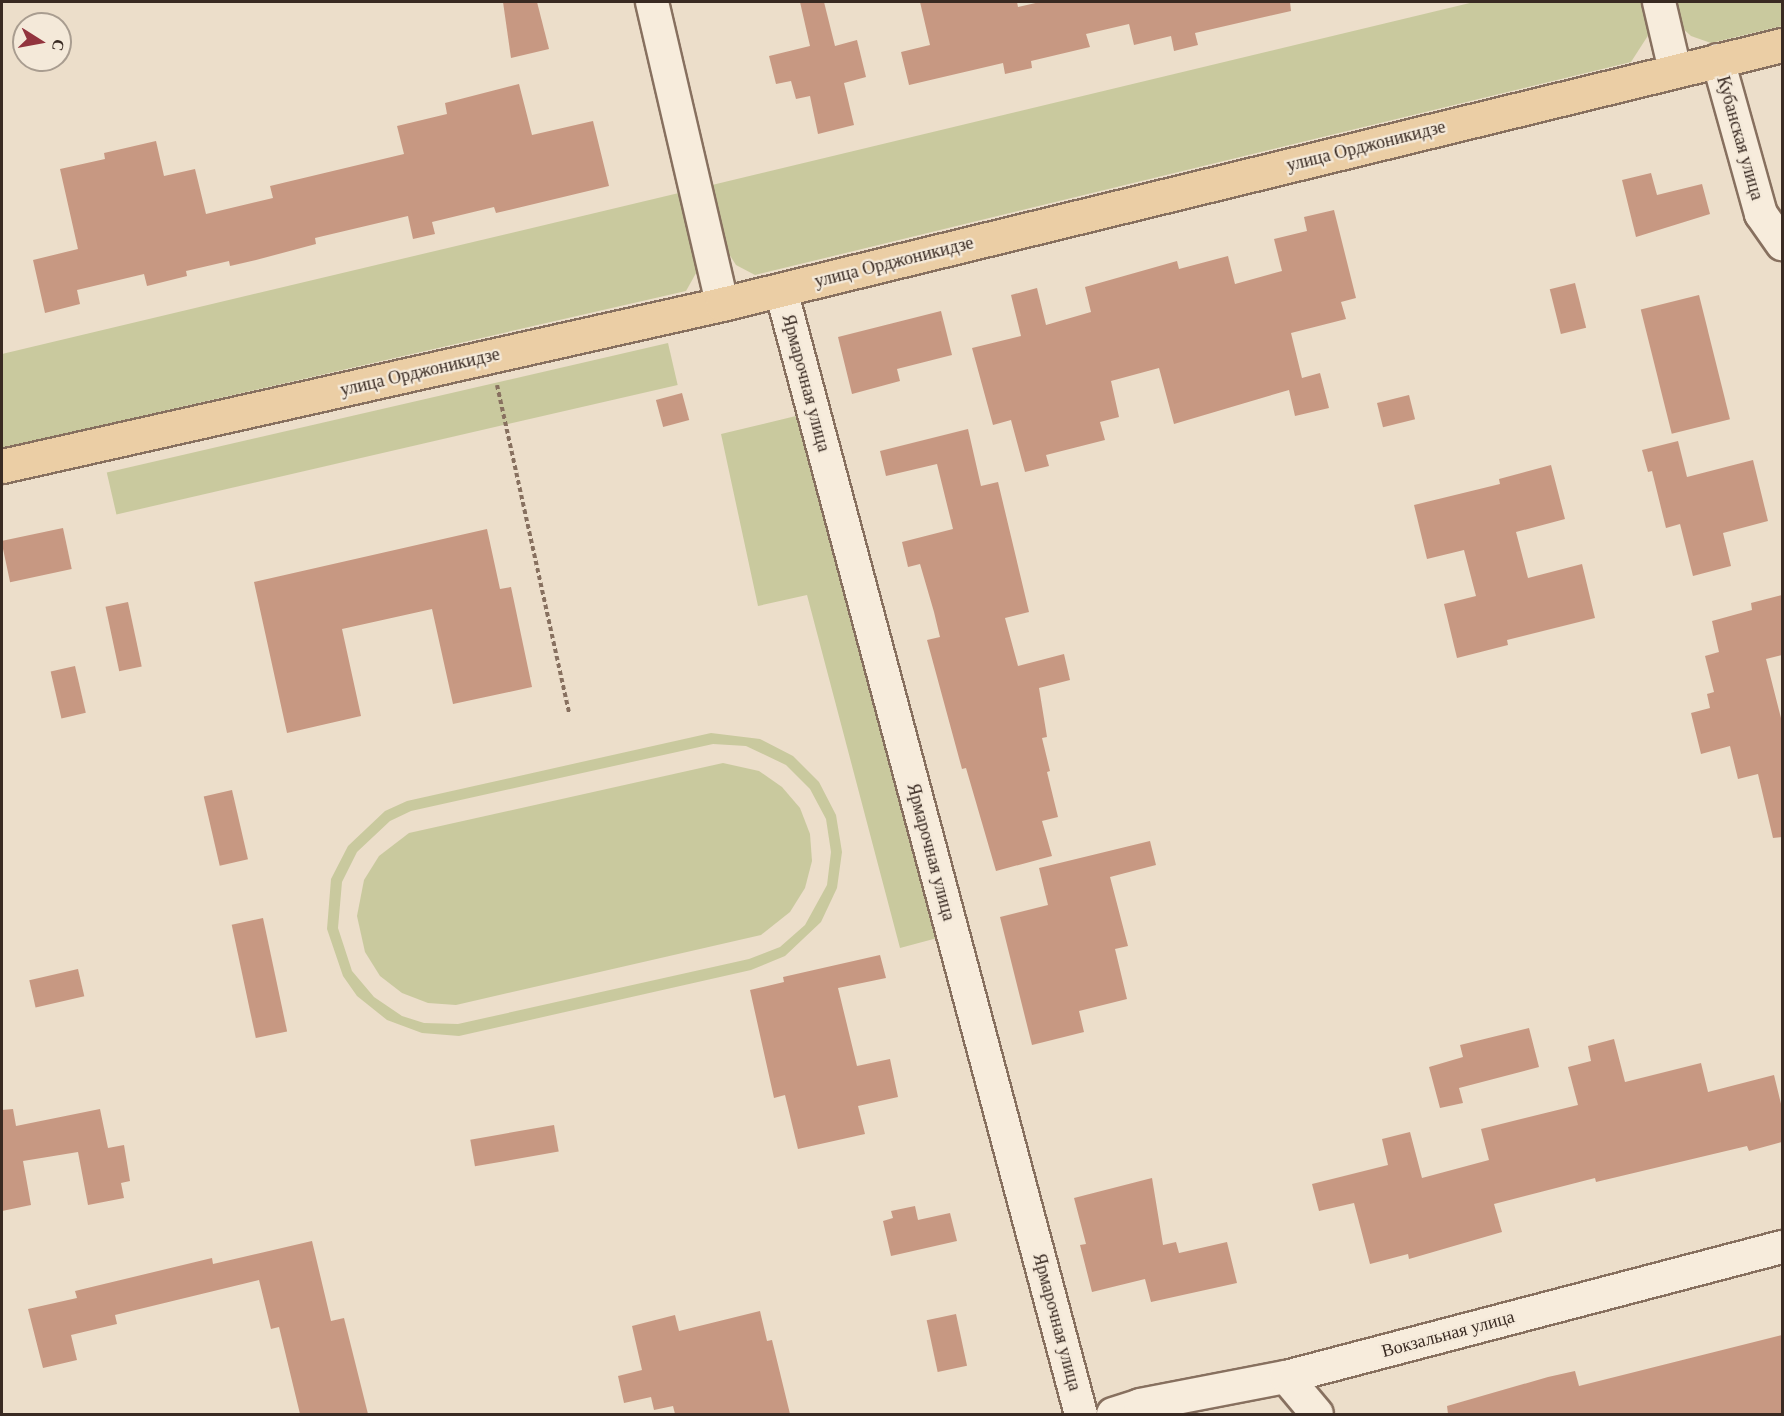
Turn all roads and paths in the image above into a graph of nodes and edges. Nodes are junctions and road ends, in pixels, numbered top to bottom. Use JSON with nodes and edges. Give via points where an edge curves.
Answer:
{"nodes":[{"id":1,"x":652,"y":2,"type":"edge"},
{"id":2,"x":1659,"y":2,"type":"edge"},
{"id":3,"x":1782,"y":45,"type":"edge"},
{"id":4,"x":1718,"y":60,"type":"junction"},
{"id":5,"x":1675,"y":70,"type":"junction"},
{"id":6,"x":1782,"y":244,"type":"edge"},
{"id":7,"x":781,"y":290,"type":"junction"},
{"id":8,"x":722,"y":304,"type":"junction"},
{"id":9,"x":490,"y":356,"type":"junction"},
{"id":10,"x":2,"y":466,"type":"edge"},
{"id":11,"x":569,"y":712,"type":"dead end"},
{"id":12,"x":1782,"y":1247,"type":"edge"},
{"id":13,"x":1286,"y":1377,"type":"junction"},
{"id":14,"x":1081,"y":1414,"type":"edge"},
{"id":15,"x":1113,"y":1414,"type":"edge"},
{"id":16,"x":1317,"y":1414,"type":"edge"}],
"edges":[{"from":1,"to":8,"type":"street"},
{"from":2,"to":5,"type":"street"},
{"from":3,"to":4,"type":"main road","name":"улица Орджоникидзе"},
{"from":4,"to":5,"type":"main road","name":"улица Орджоникидзе"},
{"from":4,"to":6,"type":"street","name":"Кубанская улица","via":[[1761,214]]},
{"from":5,"to":7,"type":"main road","name":"улица Орджоникидзе"},
{"from":7,"to":8,"type":"main road","name":"улица Орджоникидзе"},
{"from":7,"to":14,"type":"street","name":"Ярмарочная улица"},
{"from":8,"to":9,"type":"main road","name":"улица Орджоникидзе"},
{"from":9,"to":10,"type":"main road","name":"улица Орджоникидзе"},
{"from":9,"to":11,"type":"path"},
{"from":12,"to":13,"type":"street","name":"Вокзальная улица"},
{"from":13,"to":15,"type":"street","name":"Вокзальная улица","via":[[1140,1405]]},
{"from":13,"to":16,"type":"street"}]}
